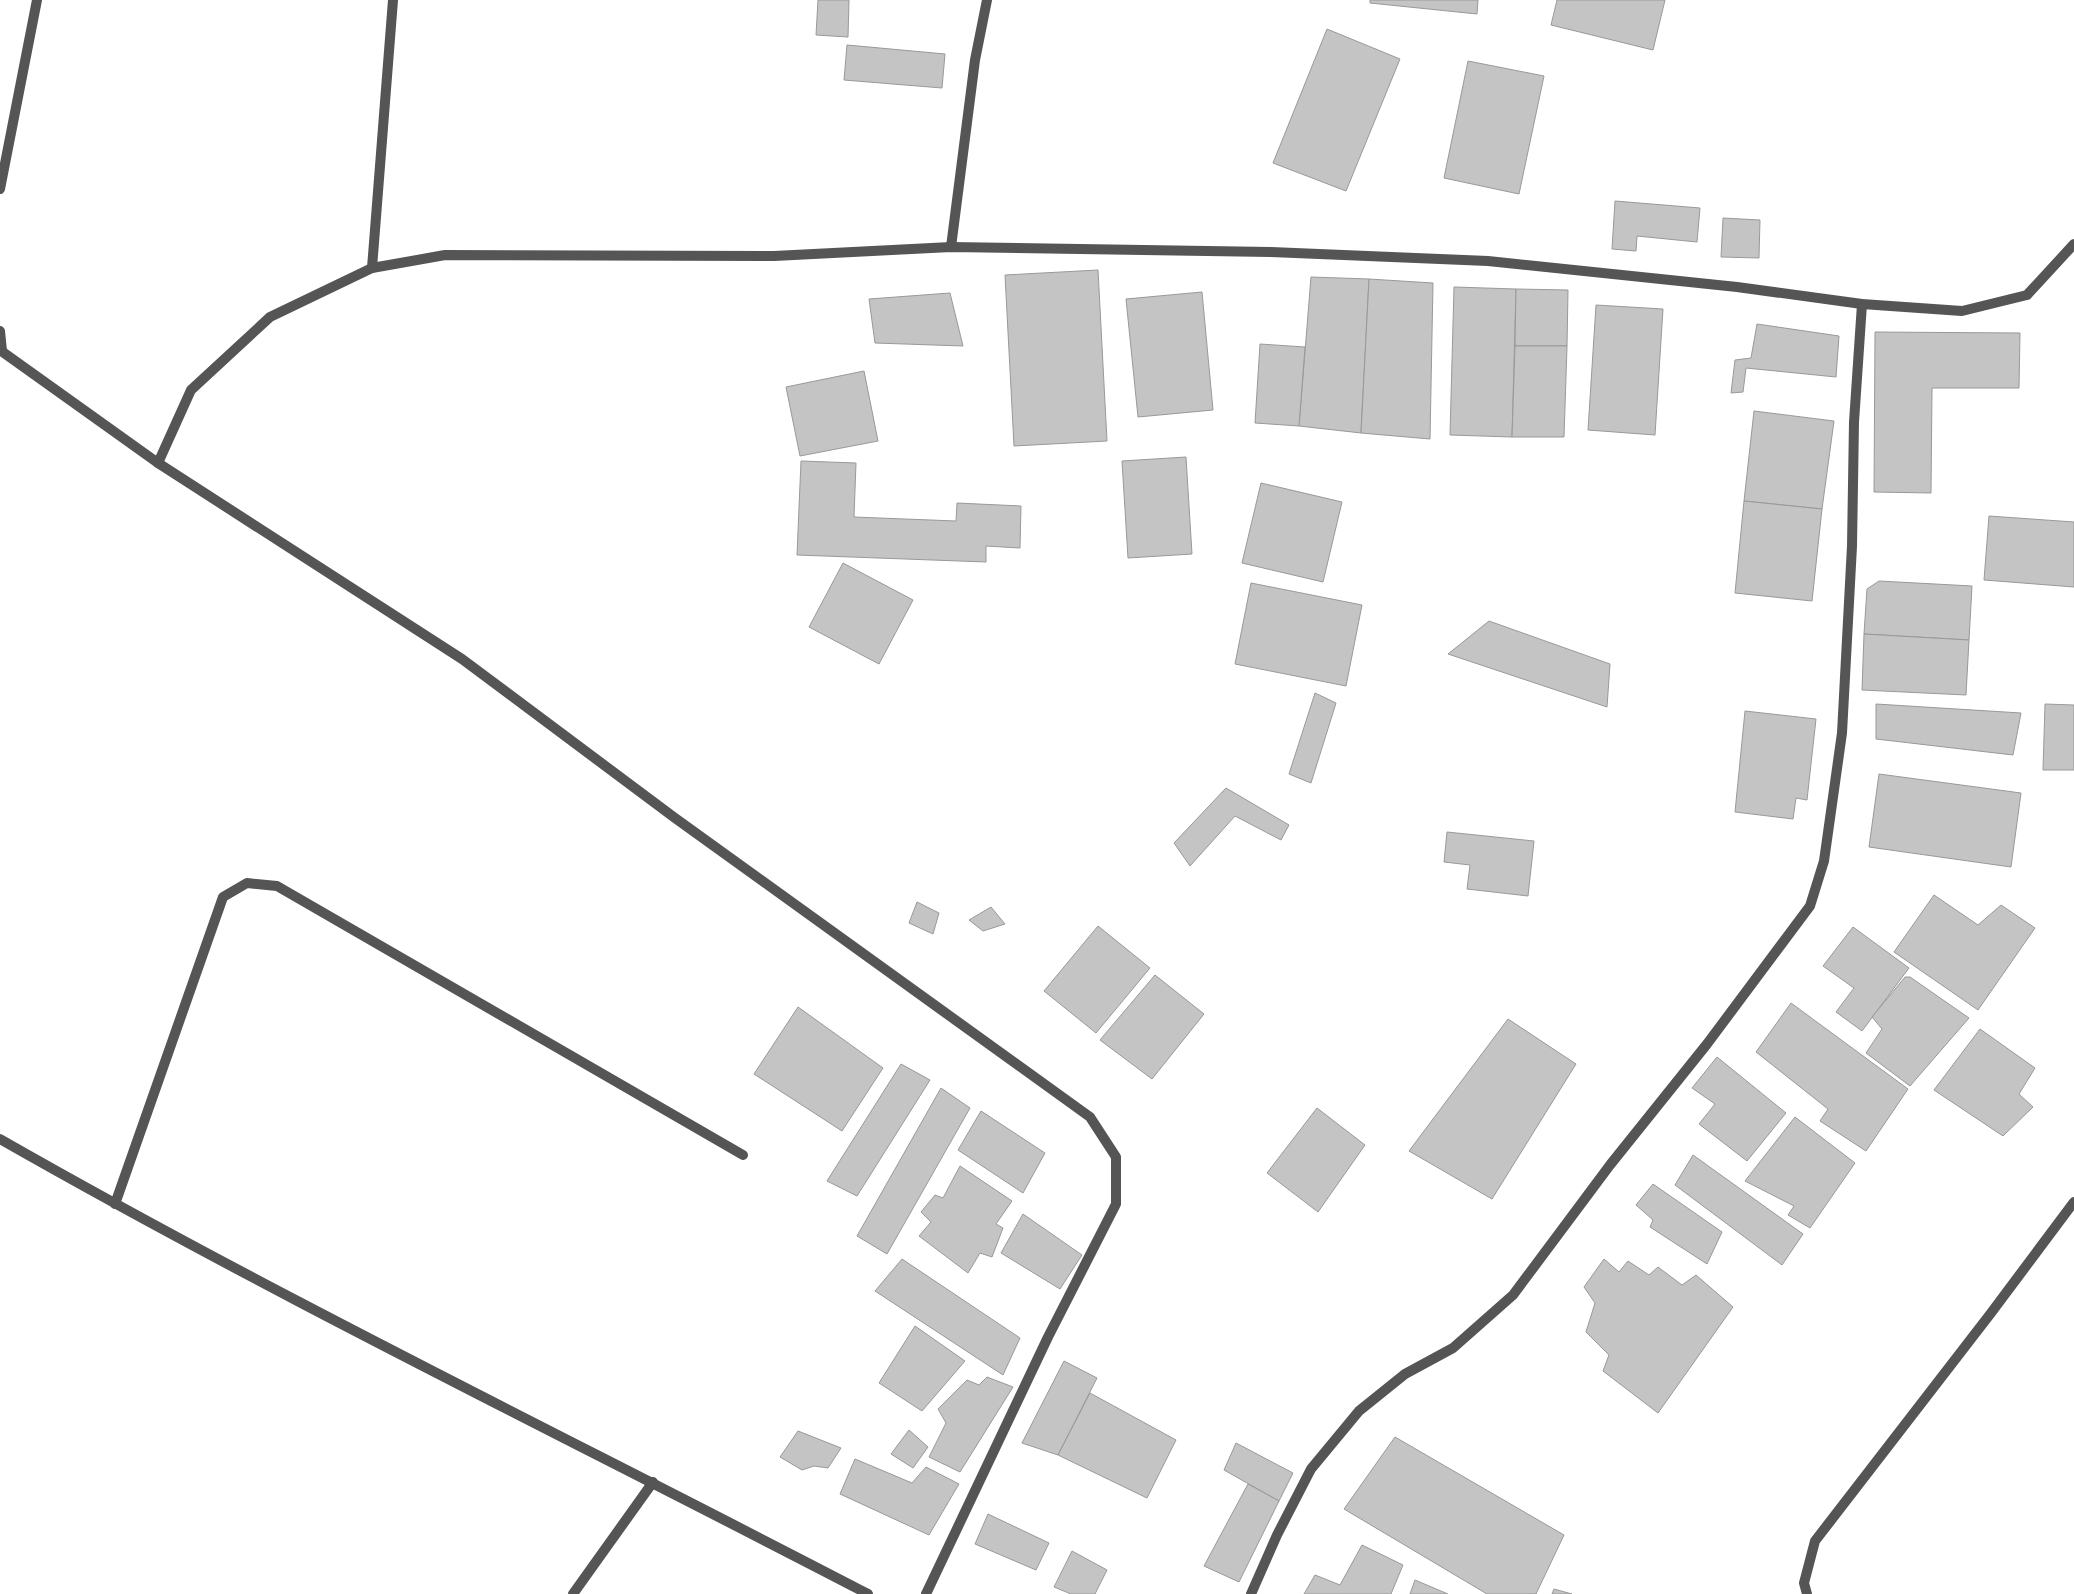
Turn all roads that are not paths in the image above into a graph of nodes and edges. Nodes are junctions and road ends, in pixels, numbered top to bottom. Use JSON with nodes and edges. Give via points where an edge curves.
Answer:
{"nodes":[{"id":1,"x":37,"y":0,"type":"edge"},
{"id":2,"x":393,"y":0,"type":"edge"},
{"id":3,"x":986,"y":0,"type":"edge"},
{"id":4,"x":0,"y":189,"type":"edge"},
{"id":5,"x":2074,"y":244,"type":"edge"},
{"id":6,"x":951,"y":247,"type":"junction"},
{"id":7,"x":372,"y":268,"type":"junction"},
{"id":8,"x":1862,"y":304,"type":"junction"},
{"id":9,"x":0,"y":331,"type":"edge"},
{"id":10,"x":1,"y":350,"type":"edge"},
{"id":11,"x":158,"y":463,"type":"junction"},
{"id":12,"x":0,"y":1139,"type":"edge"},
{"id":13,"x":743,"y":1155,"type":"dead end"},
{"id":14,"x":2074,"y":1202,"type":"edge"},
{"id":15,"x":115,"y":1204,"type":"junction"},
{"id":16,"x":653,"y":1482,"type":"junction"},
{"id":17,"x":573,"y":1594,"type":"edge"},
{"id":18,"x":868,"y":1594,"type":"edge"},
{"id":19,"x":926,"y":1594,"type":"edge"},
{"id":20,"x":1251,"y":1594,"type":"edge"},
{"id":21,"x":1807,"y":1594,"type":"edge"}],
"edges":[{"from":1,"to":4,"type":"street"},
{"from":2,"to":7,"type":"street"},
{"from":3,"to":6,"type":"street"},
{"from":5,"to":8,"type":"street","via":[[2028,295],[1962,311]]},
{"from":6,"to":7,"type":"street","via":[[774,256],[445,255]]},
{"from":6,"to":8,"type":"street","via":[[1252,252],[1488,261],[1737,287]]},
{"from":7,"to":11,"type":"street","via":[[270,317],[191,390]]},
{"from":8,"to":20,"type":"street","via":[[1842,733],[1824,861],[1810,906],[1513,1295],[1453,1348],[1405,1374],[1359,1411],[1311,1469]]},
{"from":9,"to":10,"type":"street"},
{"from":10,"to":11,"type":"street"},
{"from":11,"to":19,"type":"street","via":[[462,659],[675,818],[1090,1118],[1116,1157],[1116,1204],[1048,1337]]},
{"from":12,"to":15,"type":"street"},
{"from":13,"to":15,"type":"street","via":[[277,886],[246,883],[223,896]]},
{"from":14,"to":21,"type":"street","via":[[1815,1541],[1804,1583]]},
{"from":15,"to":16,"type":"street","via":[[401,1356]]},
{"from":16,"to":17,"type":"street"},
{"from":16,"to":18,"type":"street"}]}
